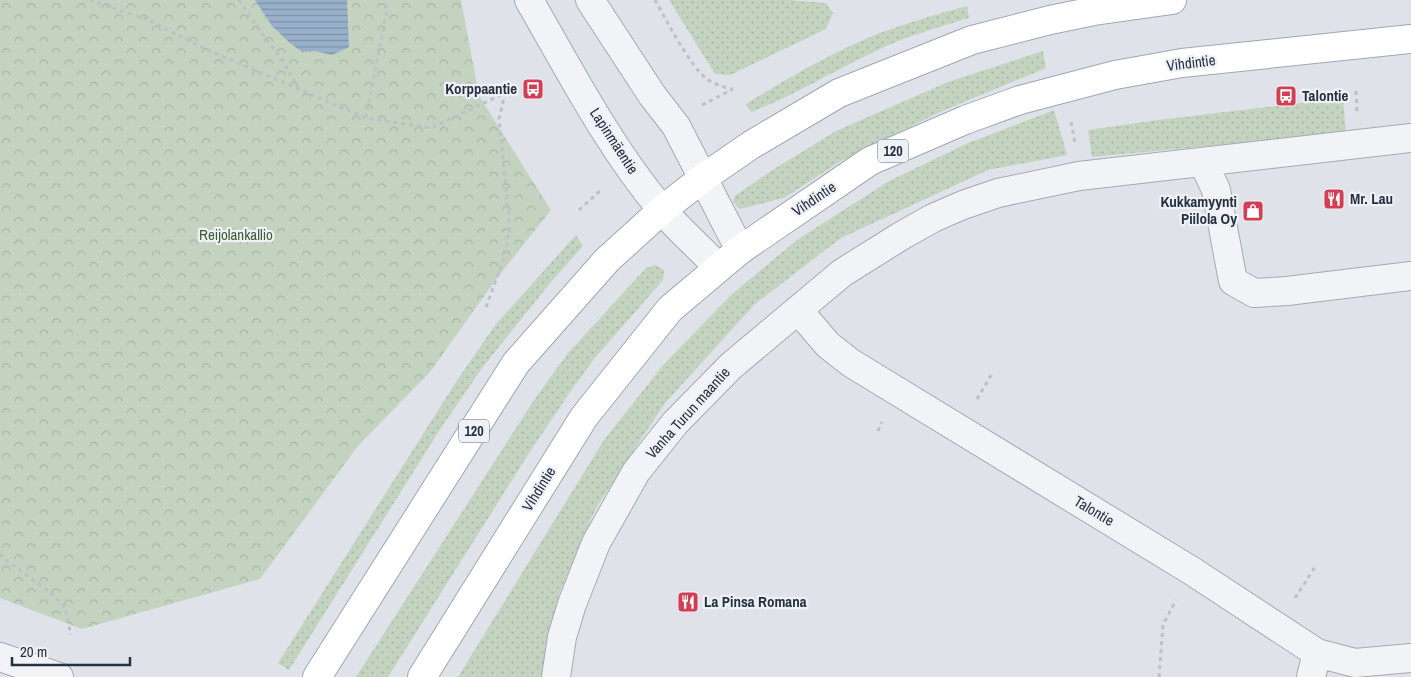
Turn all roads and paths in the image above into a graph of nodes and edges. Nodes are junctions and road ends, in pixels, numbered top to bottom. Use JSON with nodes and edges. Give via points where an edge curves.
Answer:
{"nodes":[{"id":1,"x":90,"y":0,"type":"edge"},
{"id":2,"x":239,"y":0,"type":"edge"},
{"id":3,"x":384,"y":0,"type":"edge"},
{"id":4,"x":529,"y":0,"type":"edge"},
{"id":5,"x":590,"y":0,"type":"edge"},
{"id":6,"x":655,"y":0,"type":"edge"},
{"id":7,"x":1172,"y":0,"type":"edge"},
{"id":8,"x":1411,"y":39,"type":"edge"},
{"id":9,"x":733,"y":89,"type":"dead end"},
{"id":10,"x":300,"y":91,"type":"junction"},
{"id":11,"x":366,"y":118,"type":"junction"},
{"id":12,"x":1411,"y":138,"type":"edge"},
{"id":13,"x":1203,"y":162,"type":"junction"},
{"id":14,"x":703,"y":178,"type":"junction"},
{"id":15,"x":662,"y":210,"type":"junction"},
{"id":16,"x":740,"y":250,"type":"junction"},
{"id":17,"x":718,"y":267,"type":"junction"},
{"id":18,"x":1411,"y":276,"type":"edge"},
{"id":19,"x":486,"y":307,"type":"dead end"},
{"id":20,"x":798,"y":310,"type":"junction"},
{"id":21,"x":993,"y":372,"type":"dead end"},
{"id":22,"x":976,"y":401,"type":"dead end"},
{"id":23,"x":0,"y":554,"type":"edge"},
{"id":24,"x":1315,"y":567,"type":"dead end"},
{"id":25,"x":1192,"y":571,"type":"junction"},
{"id":26,"x":1294,"y":600,"type":"dead end"},
{"id":27,"x":71,"y":635,"type":"dead end"},
{"id":28,"x":1411,"y":658,"type":"edge"},
{"id":29,"x":1314,"y":665,"type":"edge"},
{"id":30,"x":18,"y":666,"type":"edge"},
{"id":31,"x":59,"y":677,"type":"edge"},
{"id":32,"x":317,"y":677,"type":"edge"},
{"id":33,"x":422,"y":677,"type":"edge"},
{"id":34,"x":556,"y":677,"type":"edge"},
{"id":35,"x":1159,"y":677,"type":"edge"}],
"edges":[{"from":1,"to":10,"type":"path","via":[[151,21]]},
{"from":2,"to":10,"type":"path","via":[[281,58]]},
{"from":3,"to":11,"type":"path","via":[[387,9]]},
{"from":4,"to":15,"type":"street","name":"Lapinmäentie","via":[[600,122]]},
{"from":5,"to":14,"type":"street","via":[[652,96],[676,126]]},
{"from":6,"to":9,"type":"path","via":[[694,66],[707,79]]},
{"from":7,"to":14,"type":"main road","number":"120","via":[[1068,16],[972,40],[839,93],[751,145]]},
{"from":8,"to":16,"type":"main road","name":"Vihdintie","number":"120","via":[[1182,63],[1115,75],[1020,100],[965,120],[870,162]]},
{"from":10,"to":11,"type":"path"},
{"from":11,"to":19,"type":"path","via":[[431,128],[504,93],[499,119],[510,227],[505,256]]},
{"from":12,"to":13,"type":"street"},
{"from":13,"to":18,"type":"street","via":[[1216,190],[1233,281],[1243,288],[1254,293],[1287,291]]},
{"from":13,"to":20,"type":"street","via":[[1079,176],[998,193],[963,205],[901,236],[851,268]]},
{"from":14,"to":15,"type":"main road","number":"120"},
{"from":14,"to":16,"type":"street"},
{"from":15,"to":17,"type":"street","name":"Lapinmäentie"},
{"from":15,"to":32,"type":"main road","number":"120","via":[[607,260],[516,363]]},
{"from":16,"to":17,"type":"main road","name":"Vihdintie","number":"120"},
{"from":17,"to":33,"type":"main road","name":"Vihdintie","number":"120","via":[[670,309],[584,417]]},
{"from":20,"to":25,"type":"street","name":"Talontie","via":[[828,345],[851,363]]},
{"from":20,"to":34,"type":"street","name":"Vanha Turun maantie","via":[[731,366],[675,423],[636,472],[596,543],[572,604],[562,637]]},
{"from":21,"to":22,"type":"path"},
{"from":23,"to":27,"type":"path","via":[[66,607]]},
{"from":24,"to":26,"type":"path"},
{"from":25,"to":29,"type":"street","name":"Talontie"},
{"from":25,"to":35,"type":"path","via":[[1163,624]]},
{"from":28,"to":29,"type":"street","name":"Talontie"},
{"from":30,"to":31,"type":"street"}]}
